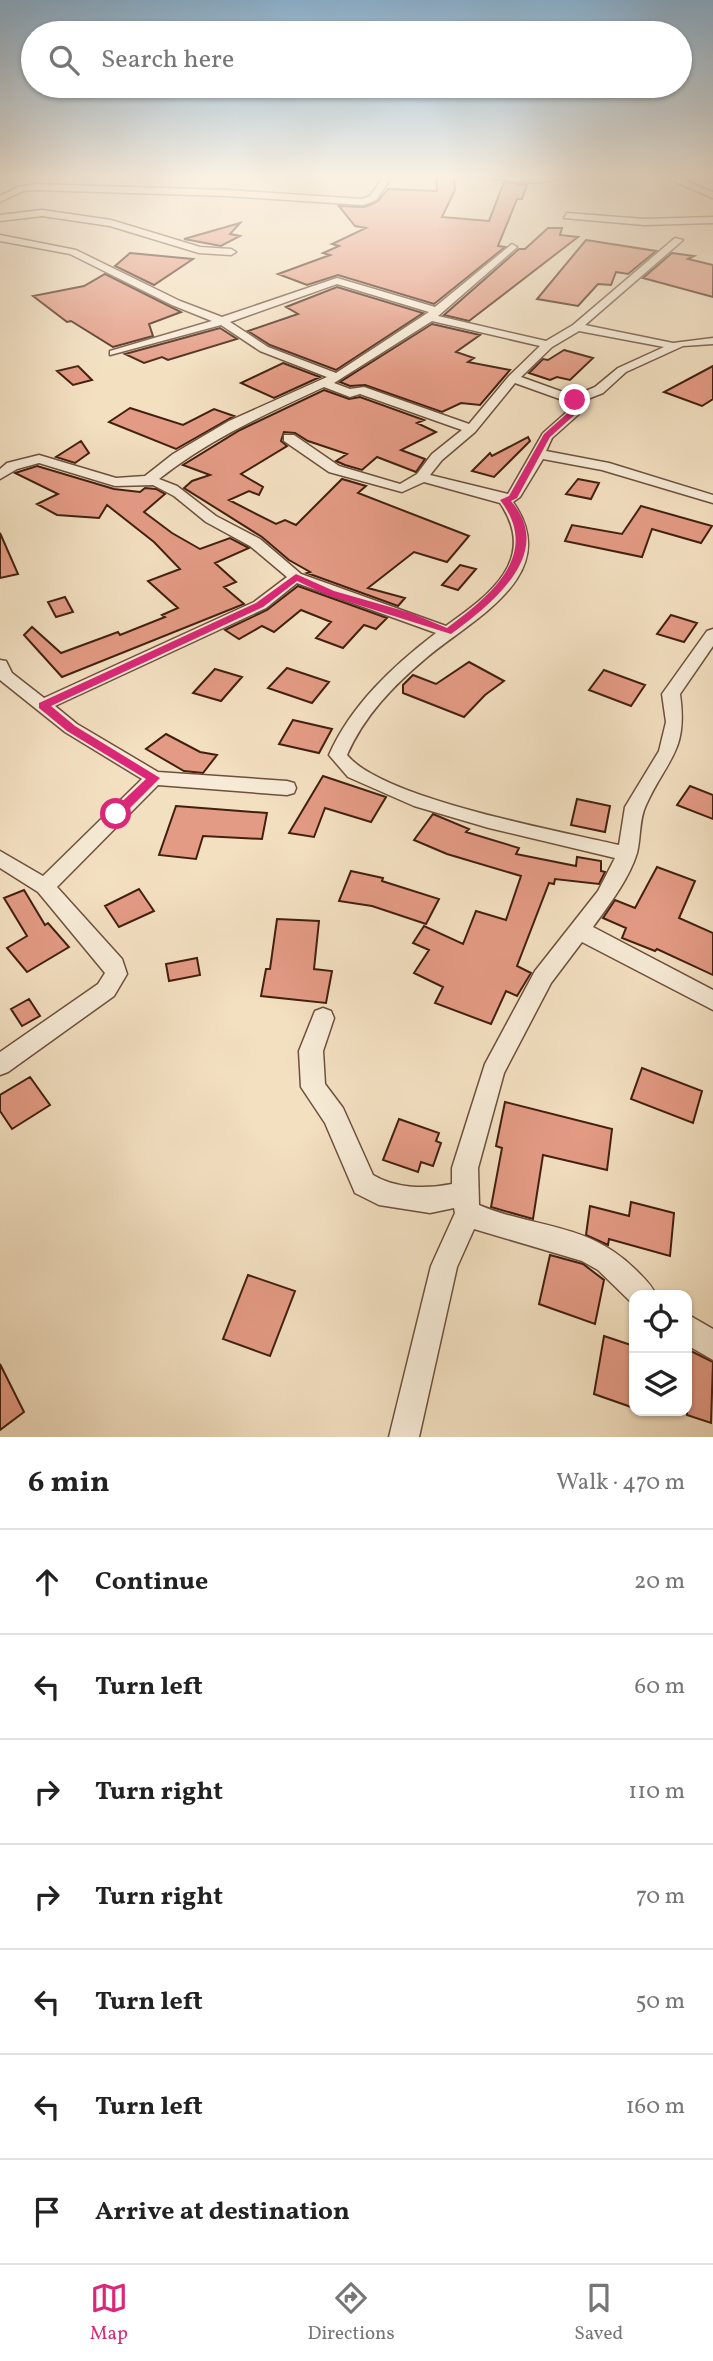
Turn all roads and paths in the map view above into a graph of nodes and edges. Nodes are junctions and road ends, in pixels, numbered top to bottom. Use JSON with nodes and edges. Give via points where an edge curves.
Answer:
{"nodes":[{"id":1,"x":21,"y":242,"type":"edge"},
{"id":2,"x":173,"y":242,"type":"edge"},
{"id":3,"x":676,"y":242,"type":"edge"},
{"id":4,"x":512,"y":247,"type":"dead end"},
{"id":5,"x":231,"y":252,"type":"dead end"},
{"id":6,"x":433,"y":314,"type":"junction"},
{"id":7,"x":222,"y":321,"type":"junction"},
{"id":8,"x":577,"y":327,"type":"junction"},
{"id":9,"x":713,"y":341,"type":"edge"},
{"id":10,"x":548,"y":345,"type":"junction"},
{"id":11,"x":674,"y":346,"type":"junction"},
{"id":12,"x":114,"y":353,"type":"dead end"},
{"id":13,"x":337,"y":377,"type":"junction"},
{"id":14,"x":513,"y":378,"type":"junction"},
{"id":15,"x":323,"y":383,"type":"junction"},
{"id":16,"x":575,"y":400,"type":"junction"},
{"id":17,"x":471,"y":429,"type":"junction"},
{"id":18,"x":289,"y":438,"type":"dead end"},
{"id":19,"x":539,"y":454,"type":"junction"},
{"id":20,"x":0,"y":475,"type":"edge"},
{"id":21,"x":422,"y":477,"type":"junction"},
{"id":22,"x":149,"y":480,"type":"junction"},
{"id":23,"x":713,"y":499,"type":"edge"},
{"id":24,"x":505,"y":500,"type":"junction"},
{"id":25,"x":296,"y":577,"type":"junction"},
{"id":26,"x":448,"y":632,"type":"junction"},
{"id":27,"x":713,"y":634,"type":"edge"},
{"id":28,"x":0,"y":665,"type":"edge"},
{"id":29,"x":43,"y":705,"type":"junction"},
{"id":30,"x":154,"y":778,"type":"junction"},
{"id":31,"x":288,"y":788,"type":"dead end"},
{"id":32,"x":627,"y":854,"type":"junction"},
{"id":33,"x":0,"y":858,"type":"edge"},
{"id":34,"x":45,"y":887,"type":"junction"},
{"id":35,"x":581,"y":931,"type":"junction"},
{"id":36,"x":713,"y":1001,"type":"edge"},
{"id":37,"x":323,"y":1018,"type":"dead end"},
{"id":38,"x":0,"y":1065,"type":"edge"},
{"id":39,"x":466,"y":1203,"type":"junction"},
{"id":40,"x":637,"y":1290,"type":"edge"},
{"id":41,"x":692,"y":1331,"type":"edge"},
{"id":42,"x":713,"y":1346,"type":"edge"},
{"id":43,"x":404,"y":1437,"type":"edge"}],
"edges":[{"from":1,"to":7,"type":"street","via":[[73,252]]},
{"from":2,"to":5,"type":"street"},
{"from":3,"to":8,"type":"street"},
{"from":4,"to":6,"type":"street"},
{"from":6,"to":7,"type":"street","via":[[337,281]]},
{"from":6,"to":10,"type":"street"},
{"from":6,"to":13,"type":"street"},
{"from":7,"to":12,"type":"street"},
{"from":7,"to":13,"type":"street","via":[[264,349]]},
{"from":8,"to":10,"type":"street"},
{"from":8,"to":11,"type":"street"},
{"from":9,"to":11,"type":"street"},
{"from":10,"to":14,"type":"street"},
{"from":11,"to":16,"type":"street","via":[[622,370],[599,390]]},
{"from":13,"to":15,"type":"street"},
{"from":14,"to":16,"type":"street"},
{"from":14,"to":17,"type":"street"},
{"from":15,"to":17,"type":"street","via":[[350,393],[360,390]]},
{"from":15,"to":22,"type":"street","via":[[233,424]]},
{"from":16,"to":19,"type":"street","via":[[575,411],[547,436]]},
{"from":17,"to":21,"type":"street","via":[[437,457]]},
{"from":18,"to":21,"type":"street","via":[[334,469],[380,484],[402,488]]},
{"from":19,"to":23,"type":"street","via":[[604,466]]},
{"from":19,"to":24,"type":"street","via":[[513,498]]},
{"from":20,"to":22,"type":"street","via":[[12,466],[39,459],[115,482]]},
{"from":21,"to":24,"type":"street"},
{"from":22,"to":25,"type":"street","via":[[163,482],[184,495],[203,513],[261,546]]},
{"from":24,"to":26,"type":"street","via":[[516,513],[520,541],[512,575],[487,603]]},
{"from":25,"to":26,"type":"street"},
{"from":25,"to":29,"type":"street","via":[[260,605]]},
{"from":26,"to":32,"type":"street","via":[[369,703],[338,755],[354,773],[416,797],[482,819]]},
{"from":27,"to":32,"type":"street","via":[[671,694],[675,722],[668,751],[635,807]]},
{"from":28,"to":29,"type":"street","via":[[5,676]]},
{"from":29,"to":30,"type":"street","via":[[71,728]]},
{"from":30,"to":31,"type":"street"},
{"from":30,"to":34,"type":"street"},
{"from":32,"to":35,"type":"street"},
{"from":33,"to":34,"type":"street"},
{"from":34,"to":38,"type":"street","via":[[114,965],[116,974],[106,990]]},
{"from":35,"to":36,"type":"street"},
{"from":35,"to":39,"type":"street","via":[[543,977],[493,1071],[465,1168]]},
{"from":37,"to":39,"type":"street","via":[[311,1051],[313,1087],[334,1116],[364,1184],[379,1193]]},
{"from":39,"to":40,"type":"street","via":[[488,1223],[582,1248],[606,1260]]},
{"from":39,"to":43,"type":"street","via":[[444,1266]]},
{"from":41,"to":42,"type":"street"}]}
